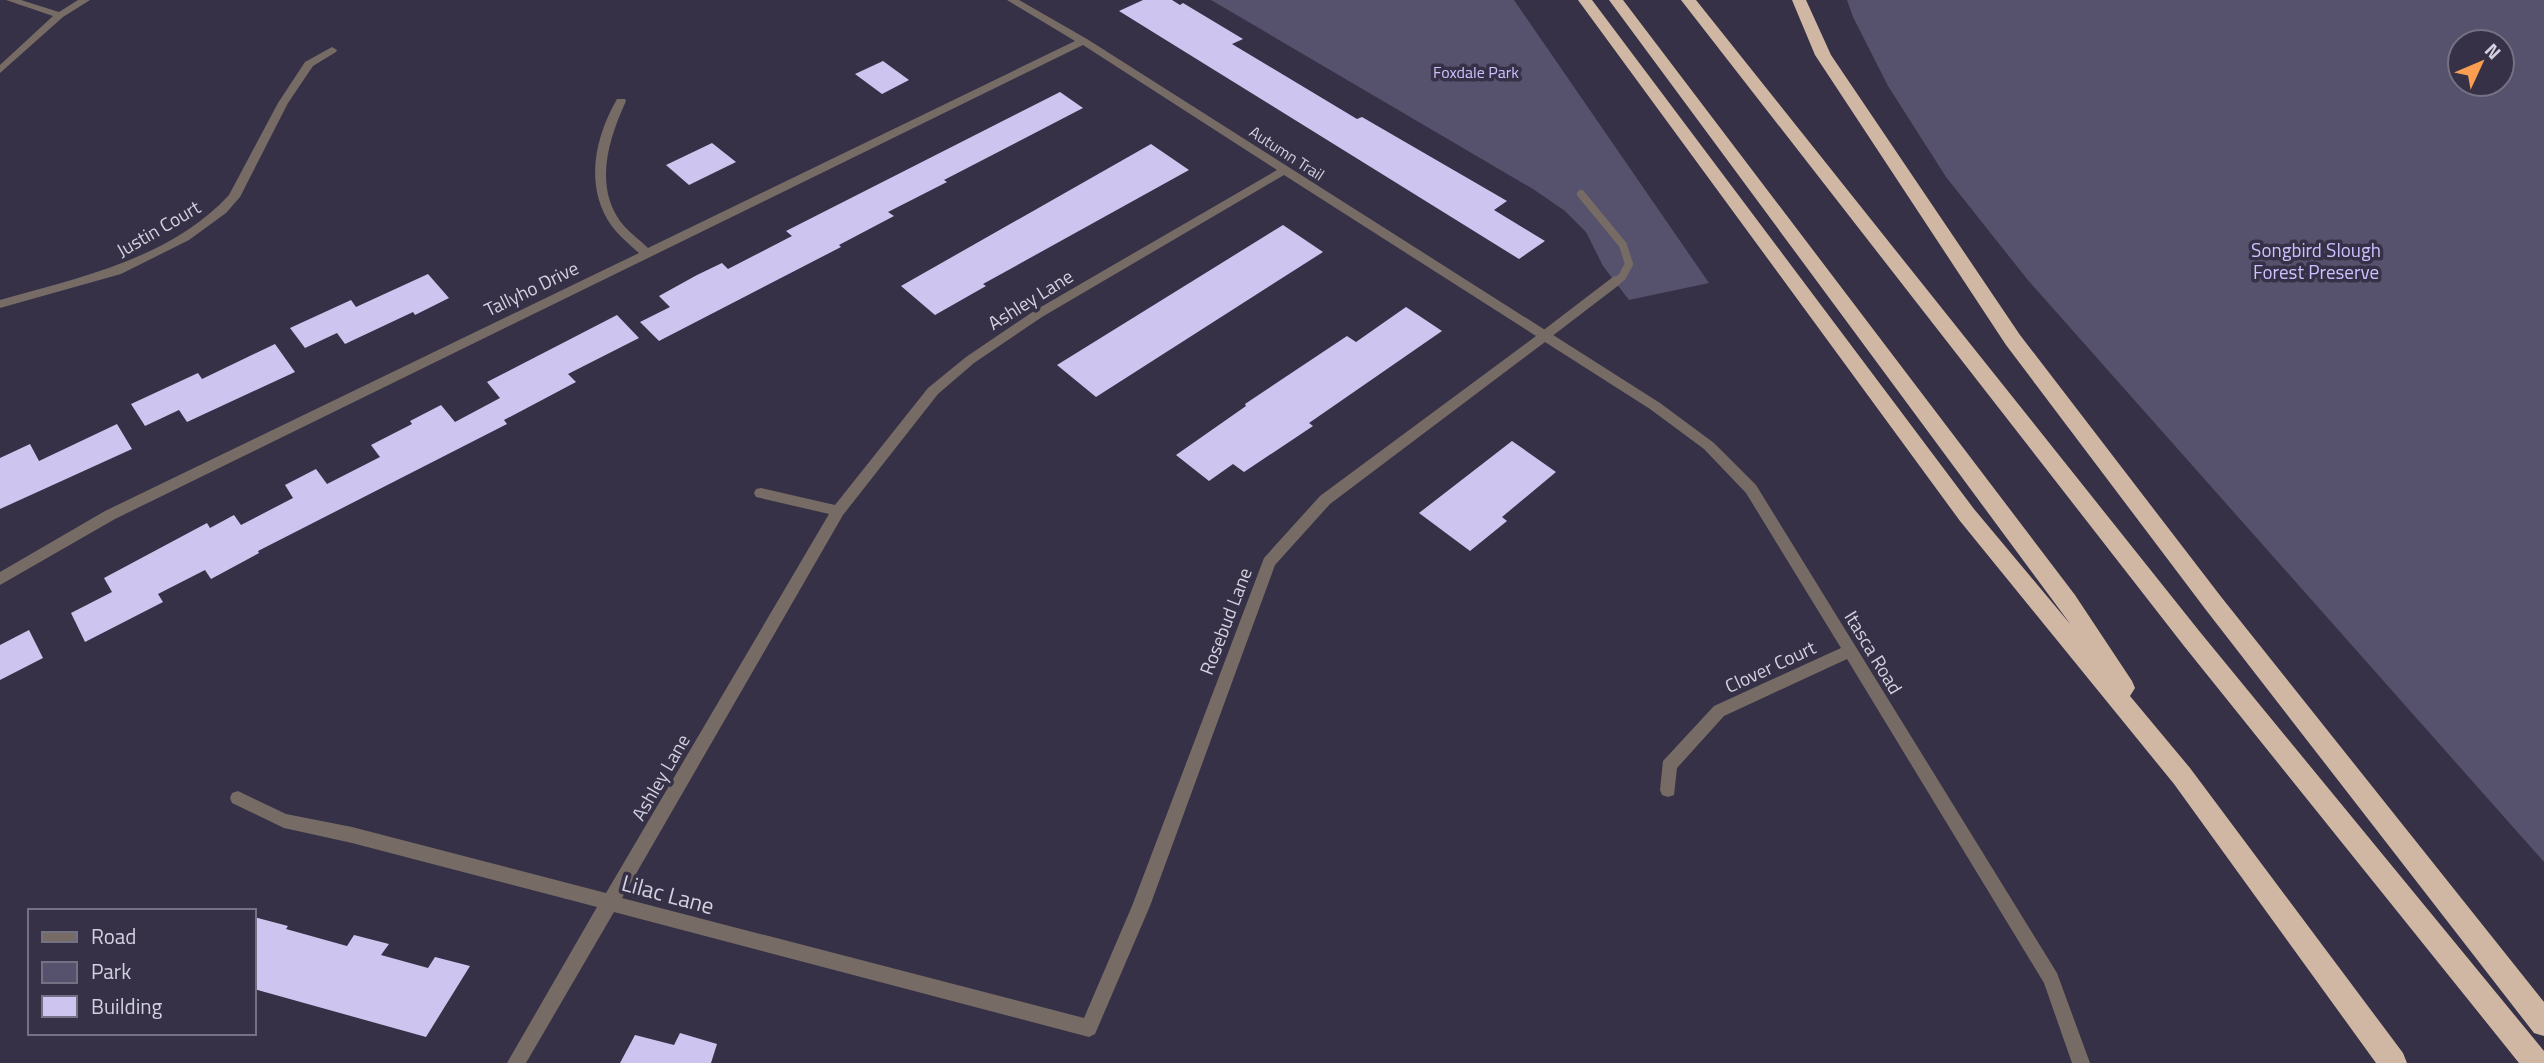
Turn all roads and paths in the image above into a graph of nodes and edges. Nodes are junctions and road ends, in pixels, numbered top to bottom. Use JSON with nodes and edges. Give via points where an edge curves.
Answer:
{"nodes":[{"id":1,"x":11,"y":0,"type":"edge"},
{"id":2,"x":85,"y":0,"type":"edge"},
{"id":3,"x":1012,"y":0,"type":"edge"},
{"id":4,"x":1585,"y":0,"type":"edge"},
{"id":5,"x":1616,"y":0,"type":"edge"},
{"id":6,"x":1688,"y":0,"type":"edge"},
{"id":7,"x":1799,"y":0,"type":"edge"},
{"id":8,"x":60,"y":15,"type":"junction"},
{"id":9,"x":1083,"y":41,"type":"junction"},
{"id":10,"x":332,"y":50,"type":"dead end"},
{"id":11,"x":0,"y":70,"type":"edge"},
{"id":12,"x":621,"y":101,"type":"dead end"},
{"id":13,"x":1284,"y":170,"type":"junction"},
{"id":14,"x":1581,"y":194,"type":"dead end"},
{"id":15,"x":646,"y":253,"type":"junction"},
{"id":16,"x":0,"y":304,"type":"edge"},
{"id":17,"x":1544,"y":336,"type":"junction"},
{"id":18,"x":761,"y":493,"type":"dead end"},
{"id":19,"x":838,"y":511,"type":"junction"},
{"id":20,"x":0,"y":579,"type":"edge"},
{"id":21,"x":1850,"y":650,"type":"junction"},
{"id":22,"x":2182,"y":776,"type":"junction"},
{"id":23,"x":1668,"y":790,"type":"dead end"},
{"id":24,"x":237,"y":798,"type":"dead end"},
{"id":25,"x":609,"y":903,"type":"junction"},
{"id":26,"x":2544,"y":1023,"type":"edge"},
{"id":27,"x":1089,"y":1028,"type":"joint"},
{"id":28,"x":516,"y":1063,"type":"edge"},
{"id":29,"x":2081,"y":1063,"type":"edge"},
{"id":30,"x":2393,"y":1063,"type":"edge"},
{"id":31,"x":2536,"y":1063,"type":"edge"}],
"edges":[{"from":1,"to":8,"type":"street"},
{"from":2,"to":8,"type":"street"},
{"from":3,"to":9,"type":"street","name":"Autumn Trail"},
{"from":4,"to":22,"type":"highway","via":[[1967,515]]},
{"from":5,"to":22,"type":"highway","via":[[2067,601]]},
{"from":6,"to":31,"type":"highway","via":[[2192,639]]},
{"from":7,"to":26,"type":"highway","via":[[1823,55],[2013,340],[2222,615]]},
{"from":8,"to":11,"type":"street"},
{"from":9,"to":13,"type":"street","name":"Autumn Trail"},
{"from":9,"to":15,"type":"street","name":"Tallyho Drive"},
{"from":10,"to":16,"type":"street","name":"Justin Court","via":[[309,64],[234,197],[222,210],[184,237],[117,271]]},
{"from":12,"to":15,"type":"street","via":[[606,130],[598,172],[613,219]]},
{"from":13,"to":17,"type":"street","name":"Autumn Trail"},
{"from":13,"to":19,"type":"street","name":"Ashley Lane","via":[[1038,314],[970,360],[933,391]]},
{"from":14,"to":17,"type":"lane","via":[[1623,245],[1629,264],[1622,277]]},
{"from":15,"to":20,"type":"street","name":"Tallyho Drive","via":[[110,515]]},
{"from":17,"to":21,"type":"street","name":"Itasca Road","via":[[1666,414],[1709,446],[1751,489]]},
{"from":17,"to":27,"type":"street","name":"Rosebud Lane","via":[[1325,500],[1263,571],[1141,906]]},
{"from":18,"to":19,"type":"street"},
{"from":19,"to":25,"type":"street","name":"Ashley Lane"},
{"from":21,"to":23,"type":"street","name":"Clover Court","via":[[1719,710],[1669,766]]},
{"from":21,"to":29,"type":"street","name":"Itasca Road","via":[[2051,979]]},
{"from":22,"to":30,"type":"highway"},
{"from":24,"to":25,"type":"street","name":"Lilac Lane","via":[[284,821]]},
{"from":25,"to":27,"type":"street","name":"Lilac Lane"},
{"from":25,"to":28,"type":"street","name":"Ashley Lane"}]}
